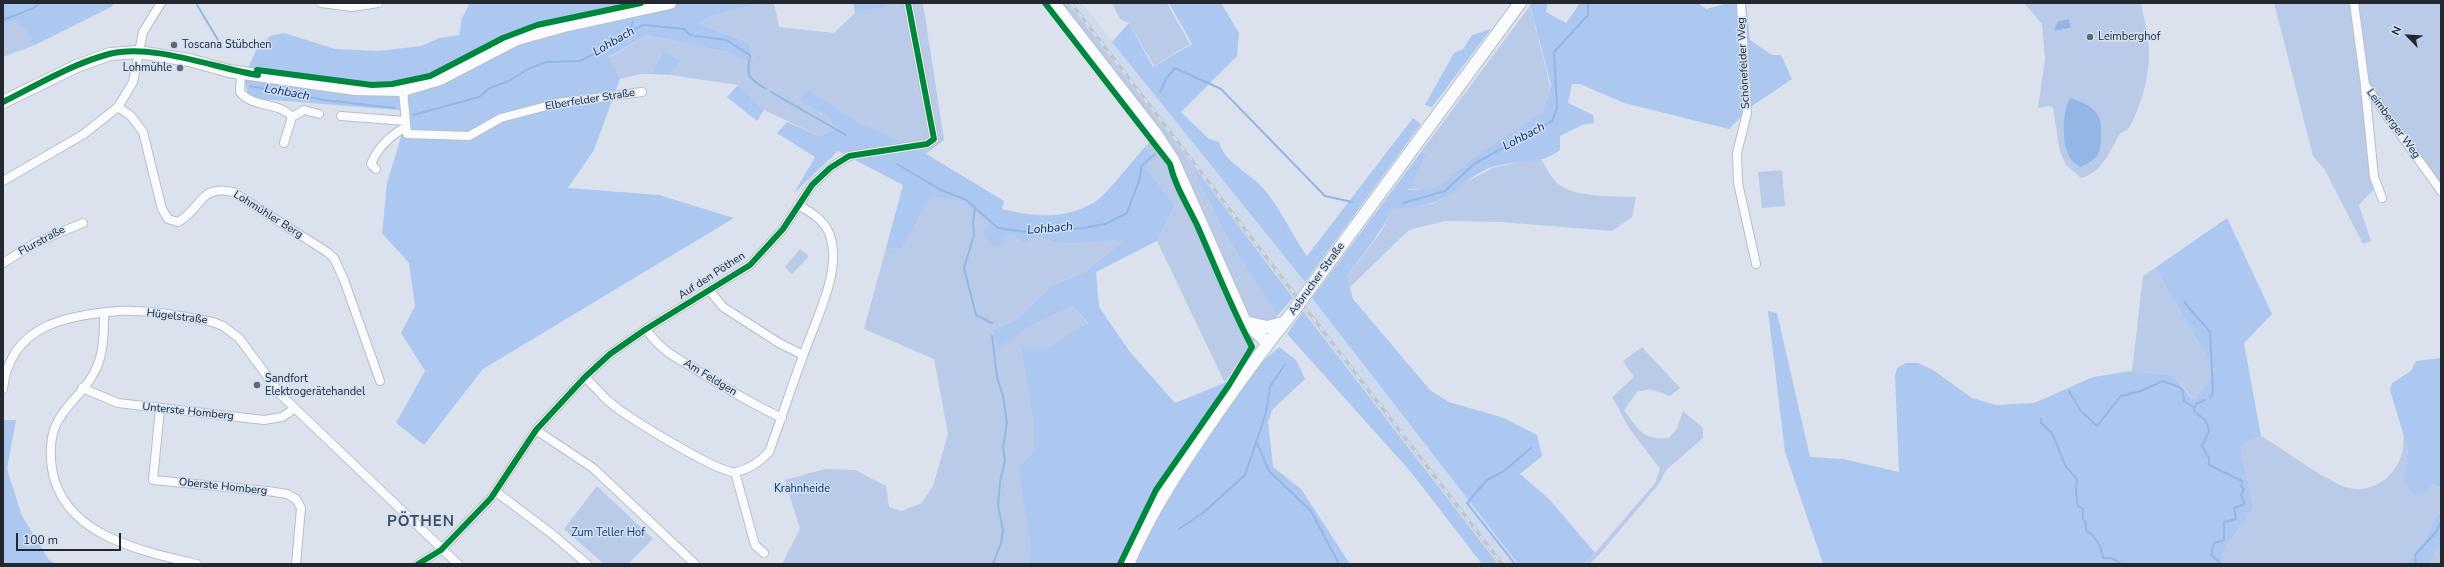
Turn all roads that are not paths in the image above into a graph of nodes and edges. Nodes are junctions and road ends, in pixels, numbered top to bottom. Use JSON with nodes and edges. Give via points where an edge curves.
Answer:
{"nodes":[{"id":1,"x":161,"y":3,"type":"edge"},
{"id":2,"x":321,"y":3,"type":"edge"},
{"id":3,"x":378,"y":3,"type":"edge"},
{"id":4,"x":670,"y":3,"type":"edge"},
{"id":5,"x":908,"y":3,"type":"edge"},
{"id":6,"x":1054,"y":3,"type":"edge"},
{"id":7,"x":1520,"y":3,"type":"edge"},
{"id":8,"x":1741,"y":3,"type":"edge"},
{"id":9,"x":2354,"y":3,"type":"edge"},
{"id":10,"x":138,"y":52,"type":"junction"},
{"id":11,"x":241,"y":72,"type":"junction"},
{"id":12,"x":2365,"y":85,"type":"junction"},
{"id":13,"x":403,"y":90,"type":"junction"},
{"id":14,"x":642,"y":92,"type":"dead end"},
{"id":15,"x":3,"y":102,"type":"edge"},
{"id":16,"x":118,"y":107,"type":"junction"},
{"id":17,"x":319,"y":114,"type":"dead end"},
{"id":18,"x":341,"y":116,"type":"dead end"},
{"id":19,"x":292,"y":117,"type":"junction"},
{"id":20,"x":405,"y":124,"type":"junction"},
{"id":21,"x":284,"y":143,"type":"dead end"},
{"id":22,"x":376,"y":169,"type":"dead end"},
{"id":23,"x":3,"y":181,"type":"edge"},
{"id":24,"x":2441,"y":191,"type":"edge"},
{"id":25,"x":2382,"y":198,"type":"dead end"},
{"id":26,"x":798,"y":205,"type":"junction"},
{"id":27,"x":83,"y":223,"type":"dead end"},
{"id":28,"x":3,"y":263,"type":"edge"},
{"id":29,"x":1756,"y":264,"type":"dead end"},
{"id":30,"x":710,"y":291,"type":"junction"},
{"id":31,"x":104,"y":314,"type":"junction"},
{"id":32,"x":1245,"y":322,"type":"junction"},
{"id":33,"x":1284,"y":323,"type":"junction"},
{"id":34,"x":646,"y":329,"type":"junction"},
{"id":35,"x":1268,"y":343,"type":"junction"},
{"id":36,"x":803,"y":355,"type":"junction"},
{"id":37,"x":585,"y":377,"type":"junction"},
{"id":38,"x":380,"y":381,"type":"dead end"},
{"id":39,"x":82,"y":388,"type":"junction"},
{"id":40,"x":3,"y":389,"type":"edge"},
{"id":41,"x":160,"y":409,"type":"junction"},
{"id":42,"x":294,"y":409,"type":"junction"},
{"id":43,"x":782,"y":418,"type":"junction"},
{"id":44,"x":536,"y":430,"type":"junction"},
{"id":45,"x":735,"y":472,"type":"junction"},
{"id":46,"x":495,"y":491,"type":"junction"},
{"id":47,"x":441,"y":550,"type":"junction"},
{"id":48,"x":764,"y":553,"type":"dead end"},
{"id":49,"x":197,"y":564,"type":"edge"},
{"id":50,"x":296,"y":564,"type":"edge"},
{"id":51,"x":418,"y":564,"type":"edge"},
{"id":52,"x":458,"y":564,"type":"edge"},
{"id":53,"x":586,"y":564,"type":"edge"},
{"id":54,"x":695,"y":564,"type":"edge"},
{"id":55,"x":1128,"y":564,"type":"edge"}],
"edges":[{"from":1,"to":10,"type":"street","via":[[143,32]]},
{"from":2,"to":3,"type":"street","via":[[352,7]]},
{"from":4,"to":13,"type":"main road","via":[[517,39],[440,79]]},
{"from":5,"to":26,"type":"street","name":"Auf den Pöthen","via":[[934,139],[927,144],[849,156],[821,176]]},
{"from":6,"to":32,"type":"main road","via":[[1156,134],[1173,160]]},
{"from":7,"to":33,"type":"main road","name":"Asbrucher Straße","bridge":true},
{"from":8,"to":29,"type":"street","name":"Schönefelder Weg","via":[[1747,113],[1736,153],[1738,183]]},
{"from":9,"to":12,"type":"street","name":"Leimberger Weg"},
{"from":10,"to":11,"type":"main road","via":[[170,56]]},
{"from":10,"to":15,"type":"main road","via":[[110,54],[77,66]]},
{"from":10,"to":16,"type":"street","via":[[133,82]]},
{"from":11,"to":13,"type":"main road","via":[[355,89]]},
{"from":11,"to":19,"type":"street","via":[[240,92],[247,100],[286,110]]},
{"from":12,"to":24,"type":"street","name":"Leimberger Weg"},
{"from":12,"to":25,"type":"street","via":[[2374,178]]},
{"from":13,"to":20,"type":"street"},
{"from":14,"to":20,"type":"street","name":"Elberfelder Straße","via":[[558,103],[501,118],[469,136],[407,134]]},
{"from":16,"to":23,"type":"street","via":[[84,134]]},
{"from":16,"to":38,"type":"street","name":"Lohmühler Berg","via":[[132,116],[143,132],[162,209],[168,219],[178,222],[190,216],[200,200],[213,190],[222,189],[233,192],[334,258]]},
{"from":17,"to":19,"type":"street","via":[[304,110]]},
{"from":18,"to":20,"type":"street","name":"Elberfelder Straße"},
{"from":19,"to":21,"type":"street"},
{"from":20,"to":22,"type":"street","via":[[375,153],[371,164]]},
{"from":26,"to":30,"type":"street","name":"Auf den Pöthen","via":[[764,251],[750,265]]},
{"from":26,"to":36,"type":"street","via":[[828,229],[833,250],[832,268],[825,296]]},
{"from":27,"to":28,"type":"street","name":"Flurstraße","via":[[37,242]]},
{"from":30,"to":34,"type":"street","name":"Auf den Pöthen"},
{"from":30,"to":36,"type":"street","via":[[723,307],[779,343]]},
{"from":31,"to":39,"type":"street","via":[[103,346],[94,373]]},
{"from":31,"to":40,"type":"street","name":"Hügelstraße","via":[[75,317],[26,338],[12,354],[6,369]]},
{"from":31,"to":42,"type":"street","name":"Hügelstraße","via":[[120,311],[178,316],[223,326],[239,338],[262,372]]},
{"from":32,"to":33,"type":"main road","via":[[1267,327]]},
{"from":32,"to":35,"type":"main road"},
{"from":33,"to":35,"type":"main road","name":"Asbrucher Straße"},
{"from":34,"to":37,"type":"street","name":"Auf den Pöthen","via":[[610,354]]},
{"from":34,"to":43,"type":"street","name":"Am Feldgen","via":[[656,343],[672,357]]},
{"from":35,"to":55,"type":"main road","name":"Asbrucher Straße","via":[[1164,490]]},
{"from":36,"to":43,"type":"street"},
{"from":37,"to":44,"type":"street","name":"Auf den Pöthen"},
{"from":37,"to":45,"type":"street","via":[[607,400],[635,420],[709,464]]},
{"from":39,"to":41,"type":"street","name":"Unterste Homberg","via":[[118,403]]},
{"from":39,"to":49,"type":"street","via":[[55,427],[52,443],[54,479],[62,498],[81,520],[106,536],[131,547]]},
{"from":41,"to":42,"type":"street","name":"Unterste Homberg","via":[[264,420],[282,417]]},
{"from":41,"to":50,"type":"street","name":"Oberste Homberg","via":[[153,480],[268,491],[287,494],[296,499],[301,508]]},
{"from":42,"to":47,"type":"street","name":"Hügelstraße"},
{"from":43,"to":45,"type":"street","via":[[770,452],[758,464]]},
{"from":44,"to":46,"type":"street","name":"Auf den Pöthen"},
{"from":44,"to":54,"type":"street","via":[[593,468]]},
{"from":45,"to":48,"type":"street","via":[[754,541]]},
{"from":46,"to":47,"type":"street","name":"Auf den Pöthen"},
{"from":46,"to":53,"type":"street","via":[[552,534]]},
{"from":47,"to":51,"type":"street","name":"Auf den Pöthen"},
{"from":47,"to":52,"type":"street","name":"Hügelstraße"}]}
